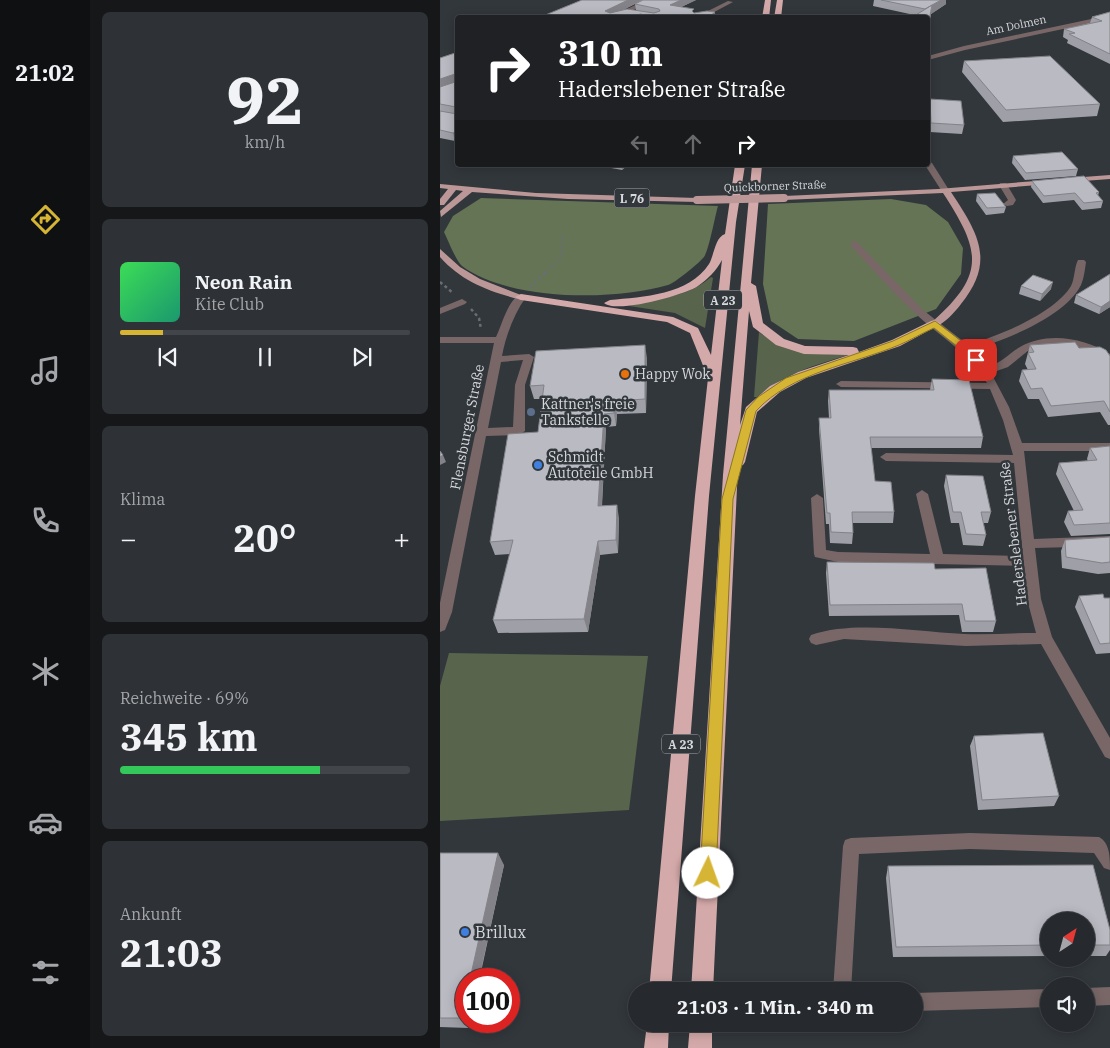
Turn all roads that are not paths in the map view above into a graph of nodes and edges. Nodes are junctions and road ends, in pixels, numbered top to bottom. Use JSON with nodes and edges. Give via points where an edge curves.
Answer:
{"nodes":[{"id":1,"x":651,"y":0,"type":"edge"},
{"id":2,"x":768,"y":0,"type":"edge"},
{"id":3,"x":780,"y":0,"type":"edge"},
{"id":4,"x":730,"y":2,"type":"dead end"},
{"id":5,"x":624,"y":12,"type":"junction"},
{"id":6,"x":638,"y":14,"type":"edge"},
{"id":7,"x":618,"y":15,"type":"edge"},
{"id":8,"x":703,"y":15,"type":"edge"},
{"id":9,"x":766,"y":15,"type":"edge"},
{"id":10,"x":778,"y":15,"type":"edge"},
{"id":11,"x":1110,"y":17,"type":"edge"},
{"id":12,"x":930,"y":57,"type":"edge"},
{"id":13,"x":740,"y":167,"type":"edge"},
{"id":14,"x":757,"y":167,"type":"edge"},
{"id":15,"x":930,"y":167,"type":"edge"},
{"id":16,"x":1110,"y":177,"type":"edge"},
{"id":17,"x":440,"y":186,"type":"edge"},
{"id":18,"x":1003,"y":186,"type":"junction"},
{"id":19,"x":454,"y":188,"type":"junction"},
{"id":20,"x":470,"y":190,"type":"junction"},
{"id":21,"x":945,"y":190,"type":"junction"},
{"id":22,"x":440,"y":202,"type":"edge"},
{"id":23,"x":1007,"y":204,"type":"dead end"},
{"id":24,"x":441,"y":215,"type":"edge"},
{"id":25,"x":731,"y":222,"type":"junction"},
{"id":26,"x":854,"y":244,"type":"dead end"},
{"id":27,"x":440,"y":252,"type":"edge"},
{"id":28,"x":1081,"y":262,"type":"dead end"},
{"id":29,"x":746,"y":267,"type":"junction"},
{"id":30,"x":521,"y":297,"type":"junction"},
{"id":31,"x":462,"y":302,"type":"dead end"},
{"id":32,"x":579,"y":304,"type":"junction"},
{"id":33,"x":440,"y":311,"type":"edge"},
{"id":34,"x":935,"y":324,"type":"junction"},
{"id":35,"x":440,"y":340,"type":"edge"},
{"id":36,"x":500,"y":340,"type":"junction"},
{"id":37,"x":879,"y":348,"type":"junction"},
{"id":38,"x":966,"y":349,"type":"junction"},
{"id":39,"x":496,"y":359,"type":"junction"},
{"id":40,"x":1110,"y":359,"type":"edge"},
{"id":41,"x":986,"y":371,"type":"junction"},
{"id":42,"x":715,"y":379,"type":"junction"},
{"id":43,"x":841,"y":384,"type":"dead end"},
{"id":44,"x":994,"y":386,"type":"junction"},
{"id":45,"x":482,"y":432,"type":"junction"},
{"id":46,"x":1110,"y":447,"type":"edge"},
{"id":47,"x":1019,"y":453,"type":"junction"},
{"id":48,"x":886,"y":457,"type":"dead end"},
{"id":49,"x":922,"y":494,"type":"dead end"},
{"id":50,"x":817,"y":498,"type":"dead end"},
{"id":51,"x":728,"y":499,"type":"junction"},
{"id":52,"x":1110,"y":541,"type":"edge"},
{"id":53,"x":1028,"y":544,"type":"junction"},
{"id":54,"x":938,"y":559,"type":"junction"},
{"id":55,"x":1029,"y":561,"type":"junction"},
{"id":56,"x":440,"y":626,"type":"edge"},
{"id":57,"x":816,"y":638,"type":"dead end"},
{"id":58,"x":1045,"y":638,"type":"junction"},
{"id":59,"x":1110,"y":752,"type":"edge"},
{"id":60,"x":1110,"y":862,"type":"edge"},
{"id":61,"x":661,"y":982,"type":"edge"},
{"id":62,"x":702,"y":982,"type":"edge"},
{"id":63,"x":843,"y":982,"type":"edge"},
{"id":64,"x":1110,"y":996,"type":"edge"},
{"id":65,"x":1095,"y":997,"type":"edge"},
{"id":66,"x":1040,"y":998,"type":"edge"},
{"id":67,"x":923,"y":1002,"type":"edge"},
{"id":68,"x":657,"y":1032,"type":"edge"},
{"id":69,"x":701,"y":1032,"type":"edge"},
{"id":70,"x":656,"y":1048,"type":"edge"},
{"id":71,"x":700,"y":1048,"type":"edge"}],
"edges":[{"from":1,"to":5,"type":"street"},
{"from":2,"to":9,"type":"highway"},
{"from":3,"to":10,"type":"highway"},
{"from":4,"to":8,"type":"street"},
{"from":5,"to":6,"type":"street"},
{"from":5,"to":7,"type":"street"},
{"from":11,"to":12,"type":"street","name":"Am Dolmen"},
{"from":13,"to":25,"type":"highway","number":"A 23"},
{"from":14,"to":29,"type":"highway","number":"A 23"},
{"from":15,"to":21,"type":"street"},
{"from":16,"to":18,"type":"main road","name":"Quickborner Straße"},
{"from":17,"to":19,"type":"main road","name":"Quickborner Straße","number":"L 76"},
{"from":18,"to":21,"type":"main road","name":"Quickborner Straße"},
{"from":18,"to":23,"type":"street","via":[[1012,200]]},
{"from":19,"to":20,"type":"main road","name":"Quickborner Straße","number":"L 76"},
{"from":19,"to":22,"type":"main road"},
{"from":20,"to":21,"type":"main road","name":"Quickborner Straße","number":"L 76","bridge":true,"via":[[566,197],[697,200]]},
{"from":20,"to":24,"type":"main road"},
{"from":21,"to":34,"type":"main road","via":[[973,236],[978,263],[967,292]]},
{"from":22,"to":24,"type":"main road"},
{"from":25,"to":32,"type":"highway","via":[[713,265],[692,285],[662,296],[628,302]]},
{"from":25,"to":42,"type":"highway","number":"A 23"},
{"from":26,"to":34,"type":"street","name":"Haderslebener Straße","via":[[915,308]]},
{"from":27,"to":30,"type":"main road","via":[[451,266],[469,278]]},
{"from":28,"to":38,"type":"street","via":[[1076,285],[1048,311],[1000,338]]},
{"from":29,"to":37,"type":"highway","via":[[758,324],[780,342],[804,350],[835,352]]},
{"from":29,"to":51,"type":"highway","number":"A 23"},
{"from":30,"to":32,"type":"highway"},
{"from":30,"to":36,"type":"street","name":"Flensburger Straße"},
{"from":31,"to":33,"type":"street"},
{"from":32,"to":42,"type":"highway","via":[[669,318],[685,325],[696,333]]},
{"from":34,"to":37,"type":"highway"},
{"from":34,"to":38,"type":"street","name":"Haderslebener Straße"},
{"from":35,"to":36,"type":"street"},
{"from":36,"to":39,"type":"street","name":"Flensburger Straße"},
{"from":37,"to":51,"type":"highway","via":[[802,375],[761,399],[751,410]]},
{"from":38,"to":41,"type":"street","name":"Haderslebener Straße"},
{"from":39,"to":45,"type":"street","name":"Flensburger Straße"},
{"from":39,"to":45,"type":"street","via":[[529,356],[520,385],[519,432]]},
{"from":40,"to":41,"type":"street","via":[[1076,344],[1046,341],[1026,347],[1003,366]]},
{"from":41,"to":44,"type":"street","name":"Haderslebener Straße"},
{"from":42,"to":61,"type":"highway","number":"A 23"},
{"from":43,"to":44,"type":"street"},
{"from":44,"to":47,"type":"street","name":"Haderslebener Straße","via":[[1012,427]]},
{"from":45,"to":56,"type":"street","name":"Flensburger Straße"},
{"from":46,"to":47,"type":"street"},
{"from":47,"to":48,"type":"street"},
{"from":47,"to":53,"type":"street","name":"Haderslebener Straße"},
{"from":49,"to":54,"type":"street"},
{"from":50,"to":54,"type":"street","via":[[820,554]]},
{"from":51,"to":62,"type":"highway","number":"A 23"},
{"from":52,"to":53,"type":"street"},
{"from":53,"to":55,"type":"street","name":"Haderslebener Straße"},
{"from":54,"to":55,"type":"street"},
{"from":55,"to":58,"type":"street","name":"Haderslebener Straße","via":[[1034,599]]},
{"from":57,"to":58,"type":"street","via":[[844,632],[966,640]]},
{"from":58,"to":59,"type":"street","name":"Haderslebener Straße"},
{"from":60,"to":63,"type":"street","via":[[1099,845],[970,841],[851,846]]},
{"from":64,"to":65,"type":"street"},
{"from":66,"to":67,"type":"street"},
{"from":68,"to":70,"type":"highway"},
{"from":69,"to":71,"type":"highway"}]}
